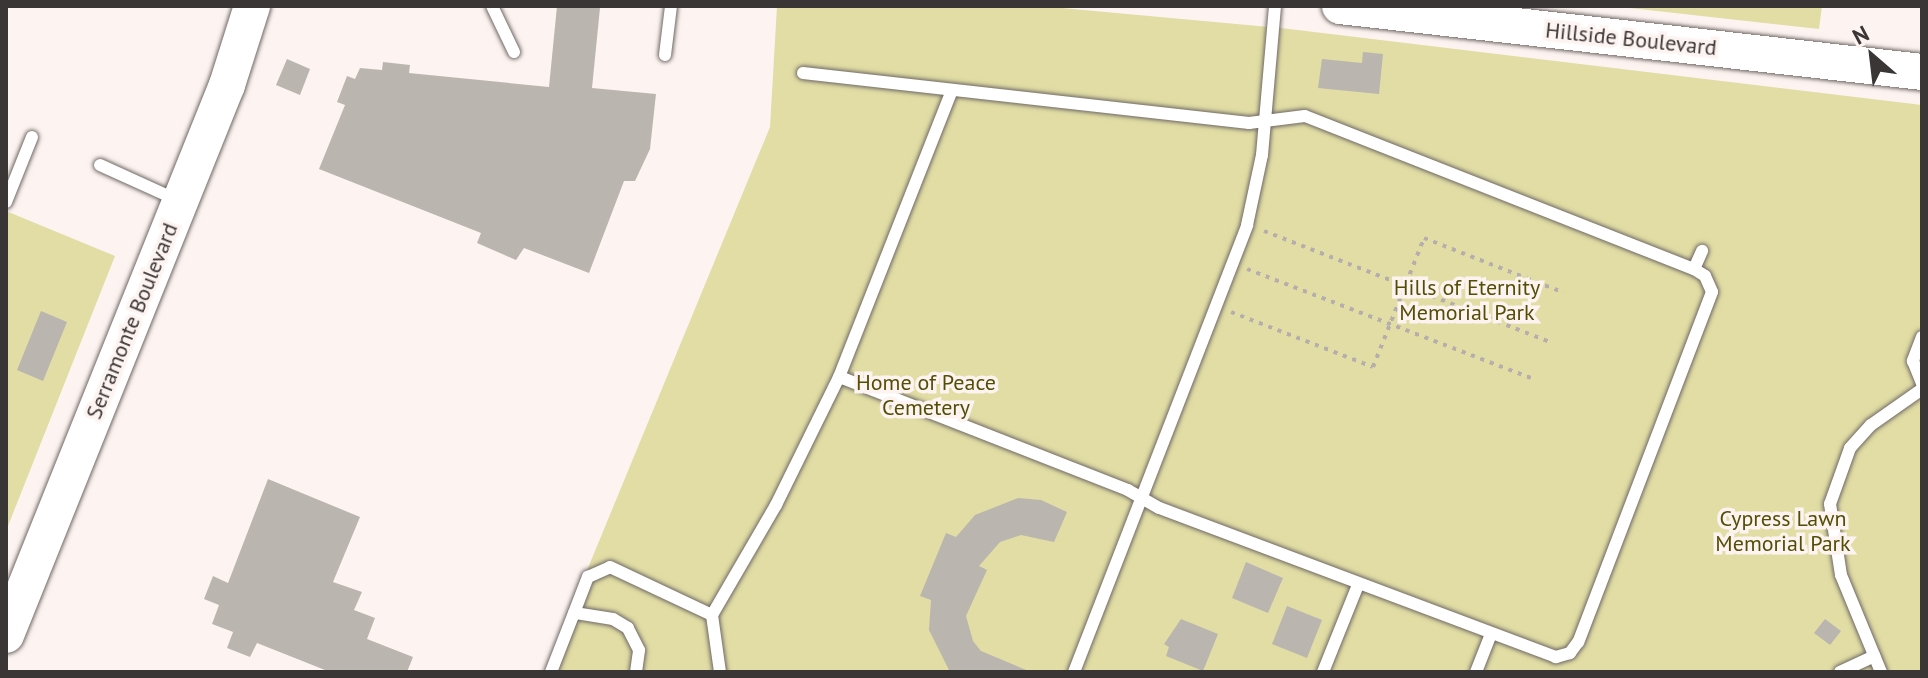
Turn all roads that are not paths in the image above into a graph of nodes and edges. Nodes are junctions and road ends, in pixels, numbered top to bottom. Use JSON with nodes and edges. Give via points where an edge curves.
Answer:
{"nodes":[{"id":1,"x":252,"y":6,"type":"edge"},
{"id":2,"x":492,"y":6,"type":"edge"},
{"id":3,"x":671,"y":6,"type":"edge"},
{"id":4,"x":1275,"y":6,"type":"edge"},
{"id":5,"x":1340,"y":6,"type":"edge"},
{"id":6,"x":514,"y":52,"type":"dead end"},
{"id":7,"x":665,"y":55,"type":"dead end"},
{"id":8,"x":1922,"y":72,"type":"edge"},
{"id":9,"x":803,"y":73,"type":"dead end"},
{"id":10,"x":952,"y":90,"type":"junction"},
{"id":11,"x":1265,"y":120,"type":"junction"},
{"id":12,"x":32,"y":137,"type":"dead end"},
{"id":13,"x":100,"y":165,"type":"dead end"},
{"id":14,"x":6,"y":202,"type":"edge"},
{"id":15,"x":180,"y":202,"type":"junction"},
{"id":16,"x":1702,"y":251,"type":"dead end"},
{"id":17,"x":1694,"y":269,"type":"junction"},
{"id":18,"x":1922,"y":337,"type":"edge"},
{"id":19,"x":839,"y":377,"type":"junction"},
{"id":20,"x":1922,"y":386,"type":"edge"},
{"id":21,"x":1142,"y":499,"type":"junction"},
{"id":22,"x":1358,"y":585,"type":"junction"},
{"id":23,"x":574,"y":613,"type":"junction"},
{"id":24,"x":712,"y":615,"type":"junction"},
{"id":25,"x":1491,"y":634,"type":"junction"},
{"id":26,"x":6,"y":635,"type":"edge"},
{"id":27,"x":1874,"y":656,"type":"junction"},
{"id":28,"x":551,"y":672,"type":"edge"},
{"id":29,"x":636,"y":672,"type":"edge"},
{"id":30,"x":720,"y":672,"type":"edge"},
{"id":31,"x":1074,"y":672,"type":"edge"},
{"id":32,"x":1323,"y":672,"type":"edge"},
{"id":33,"x":1476,"y":672,"type":"edge"},
{"id":34,"x":1840,"y":672,"type":"edge"},
{"id":35,"x":1881,"y":672,"type":"edge"}],
"edges":[{"from":1,"to":15,"type":"main road","name":"Serramonte Boulevard","via":[[236,62]]},
{"from":2,"to":6,"type":"lane"},
{"from":3,"to":7,"type":"lane"},
{"from":4,"to":11,"type":"lane"},
{"from":5,"to":8,"type":"main road","name":"Hillside Boulevard"},
{"from":9,"to":10,"type":"lane"},
{"from":10,"to":11,"type":"lane","via":[[1249,123]]},
{"from":10,"to":19,"type":"lane"},
{"from":11,"to":17,"type":"lane","via":[[1295,115],[1318,120]]},
{"from":11,"to":21,"type":"lane","via":[[1247,225]]},
{"from":12,"to":14,"type":"lane"},
{"from":13,"to":15,"type":"lane"},
{"from":15,"to":26,"type":"main road","name":"Serramonte Boulevard"},
{"from":16,"to":17,"type":"lane"},
{"from":17,"to":25,"type":"lane","via":[[1711,286],[1710,303],[1578,642],[1570,653],[1556,657]]},
{"from":18,"to":20,"type":"lane","via":[[1913,361]]},
{"from":19,"to":21,"type":"lane"},
{"from":19,"to":24,"type":"lane","via":[[770,516]]},
{"from":20,"to":27,"type":"lane","via":[[1850,448],[1838,469],[1830,504],[1841,575]]},
{"from":21,"to":22,"type":"lane"},
{"from":21,"to":31,"type":"lane"},
{"from":22,"to":25,"type":"lane"},
{"from":22,"to":32,"type":"lane"},
{"from":23,"to":24,"type":"lane","via":[[588,577],[610,567]]},
{"from":23,"to":28,"type":"lane"},
{"from":23,"to":29,"type":"lane","via":[[613,619],[628,628],[639,650]]},
{"from":24,"to":30,"type":"lane"},
{"from":25,"to":33,"type":"lane"},
{"from":27,"to":34,"type":"lane"},
{"from":27,"to":35,"type":"lane"}]}
